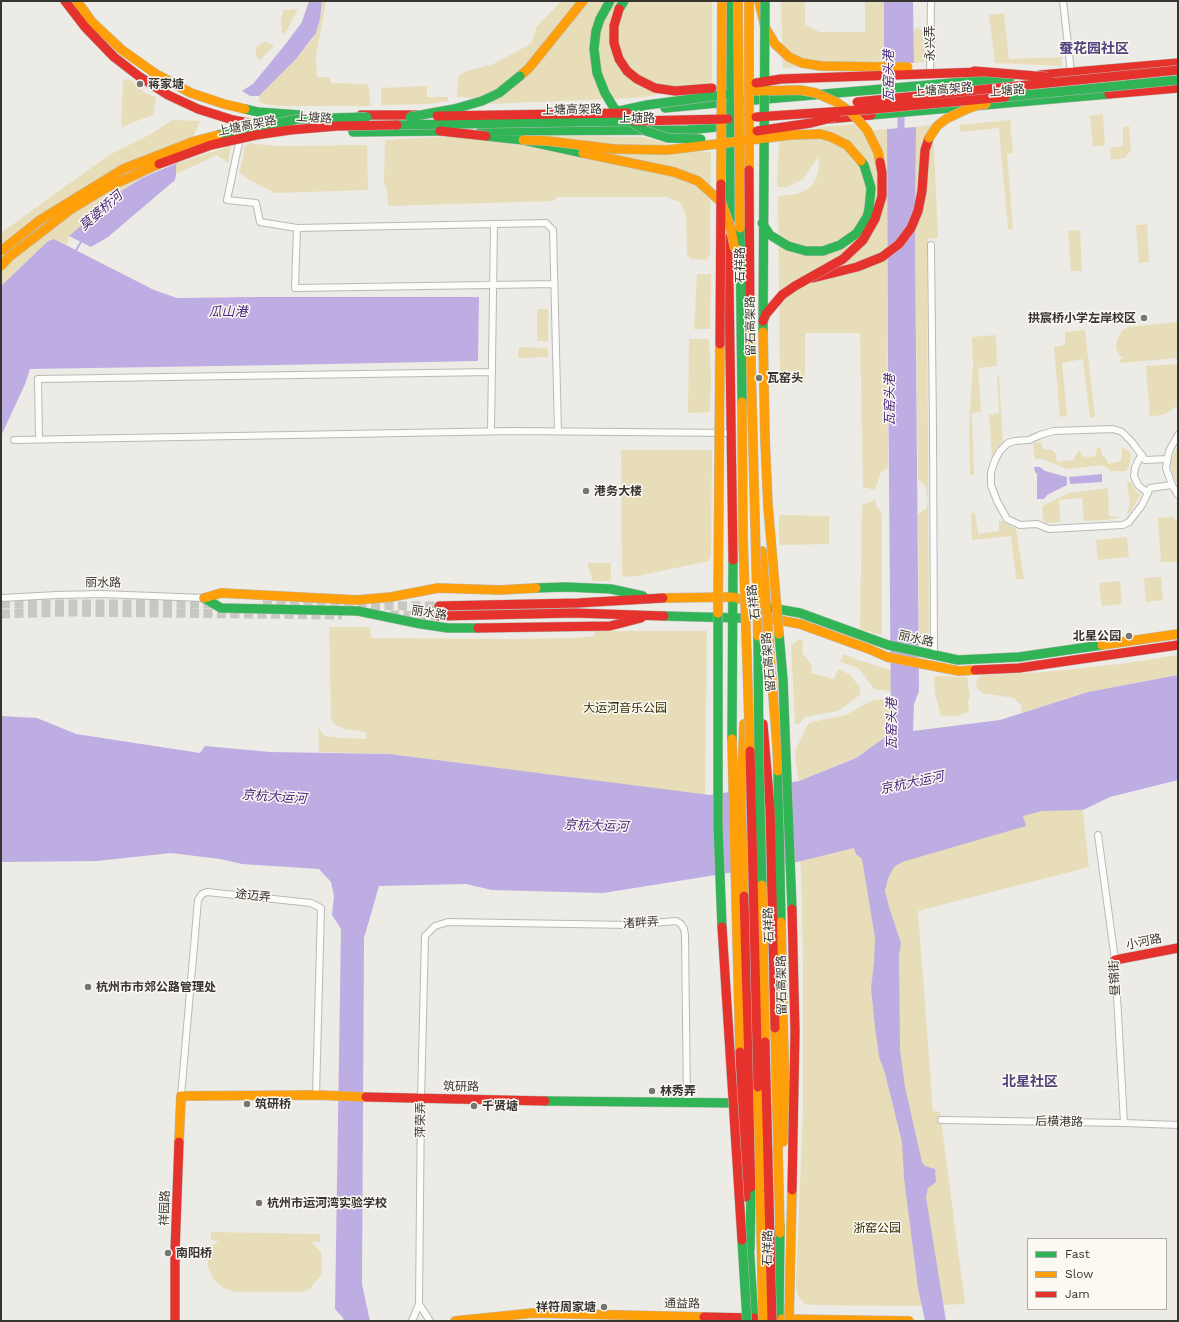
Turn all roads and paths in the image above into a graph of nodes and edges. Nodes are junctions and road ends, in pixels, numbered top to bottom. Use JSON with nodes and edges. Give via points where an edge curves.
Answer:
{"nodes":[{"id":1,"x":65,"y":1,"type":"edge"},
{"id":2,"x":77,"y":1,"type":"edge"},
{"id":3,"x":583,"y":1,"type":"edge"},
{"id":4,"x":610,"y":1,"type":"edge"},
{"id":5,"x":624,"y":1,"type":"edge"},
{"id":6,"x":722,"y":1,"type":"edge"},
{"id":7,"x":730,"y":1,"type":"edge"},
{"id":8,"x":738,"y":1,"type":"edge"},
{"id":9,"x":748,"y":1,"type":"edge"},
{"id":10,"x":754,"y":1,"type":"edge"},
{"id":11,"x":759,"y":1,"type":"edge"},
{"id":12,"x":765,"y":1,"type":"edge"},
{"id":13,"x":930,"y":1,"type":"edge"},
{"id":14,"x":1063,"y":1,"type":"edge"},
{"id":15,"x":738,"y":51,"type":"junction"},
{"id":16,"x":1178,"y":63,"type":"edge"},
{"id":17,"x":1178,"y":70,"type":"edge"},
{"id":18,"x":981,"y":72,"type":"junction"},
{"id":19,"x":1071,"y":72,"type":"junction"},
{"id":20,"x":1079,"y":79,"type":"junction"},
{"id":21,"x":1178,"y":80,"type":"edge"},
{"id":22,"x":930,"y":85,"type":"junction"},
{"id":23,"x":1108,"y":87,"type":"junction"},
{"id":24,"x":1178,"y":88,"type":"edge"},
{"id":25,"x":754,"y":100,"type":"junction"},
{"id":26,"x":730,"y":102,"type":"junction"},
{"id":27,"x":873,"y":112,"type":"junction"},
{"id":28,"x":610,"y":113,"type":"junction"},
{"id":29,"x":410,"y":117,"type":"junction"},
{"id":30,"x":244,"y":122,"type":"junction"},
{"id":31,"x":399,"y":124,"type":"junction"},
{"id":32,"x":753,"y":124,"type":"junction"},
{"id":33,"x":731,"y":126,"type":"junction"},
{"id":34,"x":523,"y":140,"type":"junction"},
{"id":35,"x":749,"y":181,"type":"junction"},
{"id":36,"x":494,"y":225,"type":"junction"},
{"id":37,"x":296,"y":228,"type":"junction"},
{"id":38,"x":931,"y":245,"type":"dead end"},
{"id":39,"x":1,"y":251,"type":"edge"},
{"id":40,"x":1,"y":266,"type":"edge"},
{"id":41,"x":808,"y":279,"type":"junction"},
{"id":42,"x":741,"y":281,"type":"junction"},
{"id":43,"x":554,"y":284,"type":"junction"},
{"id":44,"x":493,"y":286,"type":"junction"},
{"id":45,"x":492,"y":372,"type":"junction"},
{"id":46,"x":751,"y":389,"type":"junction"},
{"id":47,"x":491,"y":431,"type":"junction"},
{"id":48,"x":558,"y":431,"type":"junction"},
{"id":49,"x":731,"y":434,"type":"junction"},
{"id":50,"x":1178,"y":435,"type":"edge"},
{"id":51,"x":39,"y":439,"type":"junction"},
{"id":52,"x":14,"y":440,"type":"dead end"},
{"id":53,"x":1142,"y":455,"type":"junction"},
{"id":54,"x":1167,"y":459,"type":"junction"},
{"id":55,"x":1172,"y":485,"type":"junction"},
{"id":56,"x":1148,"y":493,"type":"junction"},
{"id":57,"x":1178,"y":495,"type":"edge"},
{"id":58,"x":733,"y":597,"type":"junction"},
{"id":59,"x":1,"y":598,"type":"edge"},
{"id":60,"x":204,"y":598,"type":"junction"},
{"id":61,"x":654,"y":598,"type":"junction"},
{"id":62,"x":439,"y":606,"type":"tunnel mouth"},
{"id":63,"x":767,"y":607,"type":"junction"},
{"id":64,"x":654,"y":615,"type":"junction"},
{"id":65,"x":439,"y":616,"type":"tunnel mouth"},
{"id":66,"x":732,"y":618,"type":"junction"},
{"id":67,"x":768,"y":618,"type":"junction"},
{"id":68,"x":1178,"y":634,"type":"edge"},
{"id":69,"x":1178,"y":645,"type":"edge"},
{"id":70,"x":934,"y":655,"type":"junction"},
{"id":71,"x":746,"y":679,"type":"junction"},
{"id":72,"x":759,"y":692,"type":"junction"},
{"id":73,"x":1098,"y":835,"type":"dead end"},
{"id":74,"x":425,"y":936,"type":"joint"},
{"id":75,"x":1178,"y":948,"type":"edge"},
{"id":76,"x":1114,"y":960,"type":"junction"},
{"id":77,"x":316,"y":1095,"type":"junction"},
{"id":78,"x":181,"y":1096,"type":"junction"},
{"id":79,"x":421,"y":1099,"type":"junction"},
{"id":80,"x":687,"y":1103,"type":"junction"},
{"id":81,"x":741,"y":1103,"type":"junction"},
{"id":82,"x":941,"y":1120,"type":"dead end"},
{"id":83,"x":1124,"y":1123,"type":"junction"},
{"id":84,"x":1178,"y":1125,"type":"edge"},
{"id":85,"x":780,"y":1233,"type":"junction"},
{"id":86,"x":750,"y":1249,"type":"junction"},
{"id":87,"x":418,"y":1304,"type":"junction"},
{"id":88,"x":618,"y":1314,"type":"junction"},
{"id":89,"x":755,"y":1320,"type":"edge"},
{"id":90,"x":777,"y":1320,"type":"edge"},
{"id":91,"x":175,"y":1321,"type":"edge"},
{"id":92,"x":412,"y":1321,"type":"edge"},
{"id":93,"x":430,"y":1321,"type":"edge"},
{"id":94,"x":455,"y":1321,"type":"edge"},
{"id":95,"x":607,"y":1321,"type":"edge"},
{"id":96,"x":789,"y":1321,"type":"edge"},
{"id":97,"x":909,"y":1321,"type":"edge"}],
"edges":[{"from":1,"to":30,"type":"main road","name":"上塘路","via":[[85,27],[114,57],[140,77],[168,95],[198,109]]},
{"from":2,"to":26,"type":"main road","name":"上塘路","via":[[92,22],[122,50],[156,74],[191,93],[258,112],[296,115],[576,113],[652,110]]},
{"from":3,"to":29,"type":"main road","bridge":true,"via":[[529,68],[499,93],[454,109]]},
{"from":4,"to":27,"type":"main road","bridge":true,"via":[[600,19],[595,40],[594,58],[597,73],[614,108],[646,132],[690,140],[713,138]]},
{"from":5,"to":18,"type":"main road","bridge":true,"via":[[614,26],[614,43],[619,59],[627,71],[654,88],[675,91],[704,90],[781,79]]},
{"from":6,"to":15,"type":"main road","bridge":true,"via":[[730,15]]},
{"from":6,"to":89,"type":"main road","bridge":true,"via":[[718,825],[724,968]]},
{"from":7,"to":26,"type":"main road","name":"石祥路"},
{"from":8,"to":15,"type":"main road","name":"留石高架路","bridge":true},
{"from":9,"to":35,"type":"main road","name":"留石高架路","bridge":true},
{"from":10,"to":25,"type":"main road","name":"石祥路"},
{"from":11,"to":18,"type":"main road","bridge":true,"via":[[765,27],[775,44],[789,57],[802,63],[821,66],[951,68]]},
{"from":12,"to":96,"type":"main road","name":"留石高架路","bridge":true,"via":[[762,307],[765,446],[783,680],[795,1031]]},
{"from":13,"to":22,"type":"street","name":"永兴弄"},
{"from":14,"to":19,"type":"street"},
{"from":15,"to":42,"type":"main road","name":"留石高架路","bridge":true},
{"from":16,"to":19,"type":"main road","name":"上塘路"},
{"from":17,"to":20,"type":"main road","name":"上塘高架路","bridge":true},
{"from":18,"to":20,"type":"main road","bridge":true},
{"from":19,"to":22,"type":"main road","name":"上塘路"},
{"from":20,"to":28,"type":"main road","name":"上塘高架路","bridge":true,"via":[[828,105],[722,111]]},
{"from":21,"to":23,"type":"main road","name":"上塘高架路","bridge":true},
{"from":22,"to":25,"type":"main road","name":"上塘路"},
{"from":23,"to":27,"type":"main road","name":"上塘高架路","bridge":true},
{"from":23,"to":41,"type":"main road","bridge":true,"via":[[1082,94],[978,105],[946,119],[937,126],[929,138],[925,150],[918,211],[900,244],[882,257],[857,267]]},
{"from":24,"to":27,"type":"main road","name":"上塘路","via":[[930,110]]},
{"from":25,"to":26,"type":"main road","name":"上塘路"},
{"from":25,"to":32,"type":"main road","name":"石祥路"},
{"from":26,"to":33,"type":"main road","name":"石祥路"},
{"from":27,"to":31,"type":"main road","name":"上塘高架路","bridge":true,"via":[[721,119]]},
{"from":27,"to":32,"type":"main road","name":"上塘路"},
{"from":28,"to":29,"type":"main road","name":"上塘高架路","bridge":true},
{"from":28,"to":41,"type":"main road","bridge":true,"via":[[662,103],[778,90],[816,93],[851,112],[867,130],[878,152],[882,173],[882,196],[875,219],[863,240],[843,259]]},
{"from":29,"to":39,"type":"main road","name":"上塘高架路","bridge":true,"via":[[298,119],[195,141],[123,169],[40,220]]},
{"from":30,"to":33,"type":"main road","name":"上塘路","via":[[275,128],[328,132],[688,130]]},
{"from":30,"to":37,"type":"street","via":[[227,200],[256,203],[260,222]]},
{"from":31,"to":34,"type":"main road","bridge":true},
{"from":31,"to":40,"type":"main road","name":"上塘高架路","bridge":true,"via":[[337,126],[256,135],[211,145],[171,159],[106,188],[32,239]]},
{"from":32,"to":33,"type":"main road","name":"上塘路"},
{"from":32,"to":63,"type":"main road","name":"石祥路","via":[[752,286],[756,436],[762,561]]},
{"from":33,"to":49,"type":"main road","name":"石祥路"},
{"from":34,"to":35,"type":"main road","bridge":true,"via":[[614,149],[667,150],[791,135],[820,134],[847,145],[864,165],[871,188],[870,209],[857,233],[840,245],[823,252],[806,251],[788,246],[770,235],[758,217]]},
{"from":34,"to":42,"type":"main road","bridge":true,"via":[[674,172],[698,181],[720,202],[730,226]]},
{"from":35,"to":46,"type":"main road","name":"留石高架路","bridge":true},
{"from":36,"to":37,"type":"street"},
{"from":36,"to":43,"type":"street","via":[[546,223],[553,230]]},
{"from":36,"to":44,"type":"street"},
{"from":37,"to":44,"type":"street","via":[[295,288]]},
{"from":38,"to":70,"type":"street"},
{"from":41,"to":46,"type":"main road","bridge":true,"via":[[782,296],[766,314],[756,338]]},
{"from":42,"to":71,"type":"main road","name":"留石高架路","bridge":true},
{"from":43,"to":44,"type":"street"},
{"from":43,"to":48,"type":"street"},
{"from":44,"to":45,"type":"street"},
{"from":45,"to":47,"type":"street"},
{"from":45,"to":51,"type":"street","via":[[38,378]]},
{"from":46,"to":72,"type":"main road","name":"留石高架路","bridge":true},
{"from":47,"to":48,"type":"street"},
{"from":47,"to":51,"type":"street"},
{"from":48,"to":49,"type":"street"},
{"from":49,"to":58,"type":"main road","name":"石祥路"},
{"from":50,"to":54,"type":"street"},
{"from":51,"to":52,"type":"street"},
{"from":53,"to":54,"type":"street","via":[[1145,460]]},
{"from":53,"to":56,"type":"street","via":[[1134,476],[1138,485]]},
{"from":53,"to":56,"type":"street","via":[[1122,432],[1113,429],[1054,431],[1029,440],[1008,443],[994,460],[991,472],[992,485],[1007,519],[1020,525],[1037,524],[1049,529],[1123,525],[1134,516]]},
{"from":54,"to":55,"type":"street","via":[[1166,468]]},
{"from":55,"to":56,"type":"street","via":[[1150,488]]},
{"from":55,"to":57,"type":"street"},
{"from":58,"to":61,"type":"main road","name":"丽水路"},
{"from":58,"to":63,"type":"main road","name":"丽水路"},
{"from":58,"to":66,"type":"main road","name":"石祥路"},
{"from":59,"to":60,"type":"street","name":"丽水路","via":[[101,594]]},
{"from":60,"to":61,"type":"main road","name":"丽水路","via":[[221,593],[357,600],[391,597],[438,588],[500,590],[566,587],[611,589]]},
{"from":60,"to":64,"type":"main road","name":"丽水路","via":[[221,608],[358,611],[448,628],[610,626]]},
{"from":61,"to":62,"type":"main road","name":"丽水路","via":[[578,604]]},
{"from":63,"to":67,"type":"main road","name":"石祥路"},
{"from":63,"to":70,"type":"main road","name":"丽水路","via":[[800,613],[888,645]]},
{"from":64,"to":65,"type":"main road","name":"丽水路","via":[[574,613]]},
{"from":64,"to":66,"type":"main road","name":"丽水路"},
{"from":66,"to":67,"type":"main road","name":"丽水路"},
{"from":66,"to":81,"type":"main road","name":"石祥路","via":[[732,747]]},
{"from":67,"to":69,"type":"main road","name":"丽水路","via":[[800,624],[887,657],[959,671],[1019,668]]},
{"from":67,"to":85,"type":"main road","name":"石祥路","via":[[774,696],[781,896],[785,1108]]},
{"from":68,"to":70,"type":"main road","name":"丽水路","via":[[1019,657],[958,660]]},
{"from":71,"to":86,"type":"main road","bridge":true,"via":[[741,805],[752,1164]]},
{"from":71,"to":89,"type":"main road","name":"留石高架路","bridge":true,"via":[[753,903]]},
{"from":72,"to":85,"type":"main road","bridge":true,"via":[[770,808]]},
{"from":72,"to":90,"type":"main road","name":"留石高架路","bridge":true,"via":[[759,764]]},
{"from":73,"to":76,"type":"street","name":"昼锦街"},
{"from":74,"to":79,"type":"street","name":"萍荣弄"},
{"from":74,"to":80,"type":"street","name":"渚畔弄","via":[[435,926],[448,922],[631,925],[676,921],[681,924],[685,936]]},
{"from":75,"to":76,"type":"main road","name":"小河路"},
{"from":76,"to":83,"type":"street","name":"昼锦街"},
{"from":77,"to":78,"type":"main road","name":"筑研路"},
{"from":77,"to":78,"type":"street","name":"途迈弄","via":[[321,908],[311,902],[207,892],[198,900]]},
{"from":77,"to":79,"type":"main road","name":"筑研路"},
{"from":78,"to":91,"type":"main road","name":"祥园路"},
{"from":79,"to":80,"type":"main road","name":"筑研路"},
{"from":79,"to":87,"type":"street","name":"萍荣弄"},
{"from":80,"to":81,"type":"main road","name":"筑研路"},
{"from":81,"to":86,"type":"main road","name":"石祥路"},
{"from":82,"to":83,"type":"street","name":"后横港路"},
{"from":83,"to":84,"type":"street","name":"后横港路"},
{"from":85,"to":90,"type":"main road","name":"石祥路"},
{"from":86,"to":89,"type":"main road","name":"石祥路"},
{"from":87,"to":92,"type":"street","name":"萍荣弄"},
{"from":87,"to":93,"type":"street"},
{"from":88,"to":89,"type":"main road","name":"通益路"},
{"from":88,"to":94,"type":"main road","name":"通益路","via":[[533,1313]]},
{"from":88,"to":95,"type":"main road"},
{"from":89,"to":90,"type":"main road","name":"通益路"},
{"from":90,"to":97,"type":"main road","name":"通益路"}]}
